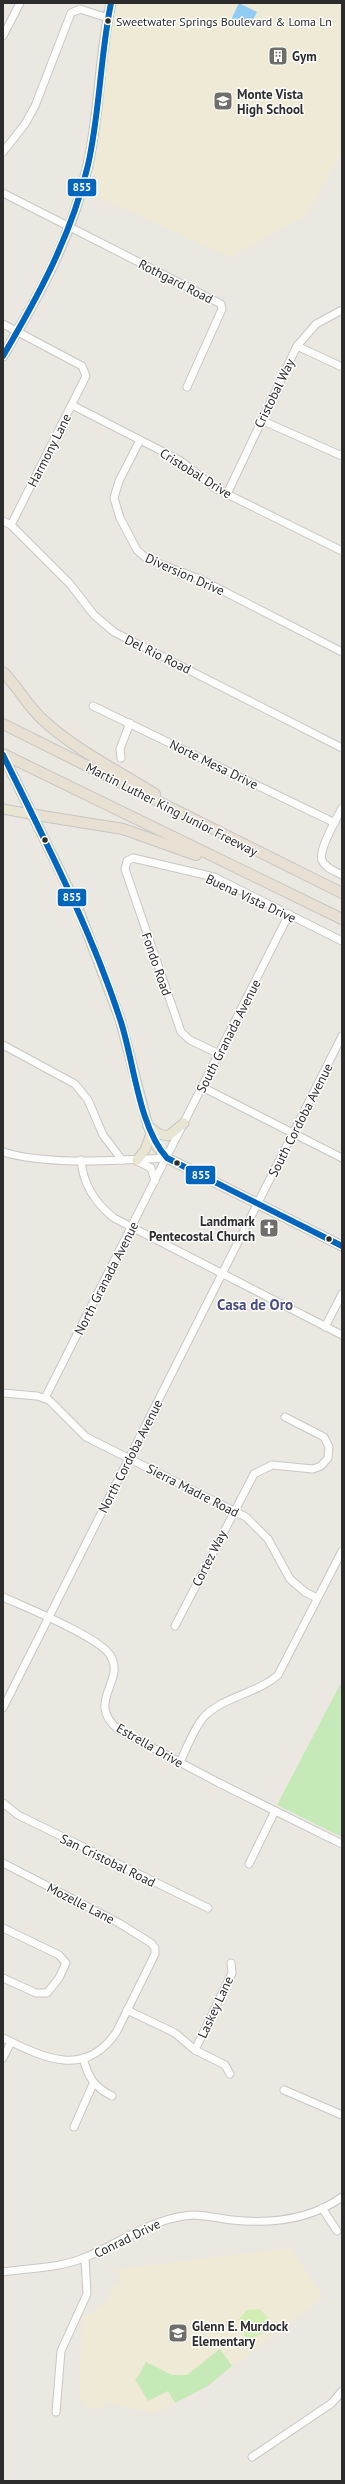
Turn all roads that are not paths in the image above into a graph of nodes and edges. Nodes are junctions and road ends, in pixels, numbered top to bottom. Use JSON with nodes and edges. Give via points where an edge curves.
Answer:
{"nodes":[{"id":1,"x":20,"y":3,"type":"edge"},
{"id":2,"x":111,"y":3,"type":"edge"},
{"id":3,"x":108,"y":18,"type":"junction"},
{"id":4,"x":3,"y":36,"type":"edge"},
{"id":5,"x":3,"y":152,"type":"edge"},
{"id":6,"x":3,"y":193,"type":"edge"},
{"id":7,"x":70,"y":226,"type":"junction"},
{"id":8,"x":342,"y":310,"type":"edge"},
{"id":9,"x":3,"y":324,"type":"edge"},
{"id":10,"x":17,"y":332,"type":"junction"},
{"id":11,"x":297,"y":346,"type":"junction"},
{"id":12,"x":3,"y":356,"type":"edge"},
{"id":13,"x":342,"y":368,"type":"edge"},
{"id":14,"x":186,"y":387,"type":"dead end"},
{"id":15,"x":72,"y":405,"type":"junction"},
{"id":16,"x":261,"y":420,"type":"junction"},
{"id":17,"x":140,"y":440,"type":"junction"},
{"id":18,"x":342,"y":456,"type":"edge"},
{"id":19,"x":227,"y":494,"type":"junction"},
{"id":20,"x":3,"y":521,"type":"edge"},
{"id":21,"x":11,"y":525,"type":"junction"},
{"id":22,"x":342,"y":551,"type":"edge"},
{"id":23,"x":342,"y":652,"type":"edge"},
{"id":24,"x":3,"y":672,"type":"edge"},
{"id":25,"x":93,"y":706,"type":"dead end"},
{"id":26,"x":130,"y":723,"type":"junction"},
{"id":27,"x":3,"y":724,"type":"edge"},
{"id":28,"x":342,"y":748,"type":"edge"},
{"id":29,"x":3,"y":754,"type":"edge"},
{"id":30,"x":121,"y":758,"type":"dead end"},
{"id":31,"x":342,"y":808,"type":"edge"},
{"id":32,"x":3,"y":809,"type":"edge"},
{"id":33,"x":176,"y":811,"type":"junction"},
{"id":34,"x":30,"y":814,"type":"junction"},
{"id":35,"x":335,"y":823,"type":"junction"},
{"id":36,"x":133,"y":858,"type":"joint"},
{"id":37,"x":342,"y":875,"type":"edge"},
{"id":38,"x":268,"y":883,"type":"junction"},
{"id":39,"x":342,"y":893,"type":"edge"},
{"id":40,"x":289,"y":914,"type":"junction"},
{"id":41,"x":342,"y":919,"type":"edge"},
{"id":42,"x":342,"y":941,"type":"edge"},
{"id":43,"x":342,"y":1036,"type":"edge"},
{"id":44,"x":3,"y":1045,"type":"edge"},
{"id":45,"x":219,"y":1054,"type":"junction"},
{"id":46,"x":202,"y":1087,"type":"junction"},
{"id":47,"x":184,"y":1123,"type":"junction"},
{"id":48,"x":149,"y":1130,"type":"junction"},
{"id":49,"x":293,"y":1133,"type":"junction"},
{"id":50,"x":3,"y":1152,"type":"edge"},
{"id":51,"x":167,"y":1158,"type":"junction"},
{"id":52,"x":342,"y":1158,"type":"edge"},
{"id":53,"x":81,"y":1160,"type":"junction"},
{"id":54,"x":122,"y":1160,"type":"junction"},
{"id":55,"x":135,"y":1160,"type":"junction"},
{"id":56,"x":155,"y":1180,"type":"junction"},
{"id":57,"x":257,"y":1204,"type":"junction"},
{"id":58,"x":131,"y":1228,"type":"junction"},
{"id":59,"x":342,"y":1246,"type":"edge"},
{"id":60,"x":222,"y":1274,"type":"junction"},
{"id":61,"x":342,"y":1294,"type":"edge"},
{"id":62,"x":325,"y":1327,"type":"junction"},
{"id":63,"x":342,"y":1335,"type":"edge"},
{"id":64,"x":3,"y":1393,"type":"edge"},
{"id":65,"x":45,"y":1398,"type":"junction"},
{"id":66,"x":285,"y":1416,"type":"dead end"},
{"id":67,"x":129,"y":1458,"type":"junction"},
{"id":68,"x":234,"y":1510,"type":"junction"},
{"id":69,"x":342,"y":1551,"type":"edge"},
{"id":70,"x":3,"y":1597,"type":"edge"},
{"id":71,"x":317,"y":1598,"type":"junction"},
{"id":72,"x":47,"y":1618,"type":"junction"},
{"id":73,"x":175,"y":1626,"type":"dead end"},
{"id":74,"x":3,"y":1708,"type":"edge"},
{"id":75,"x":180,"y":1762,"type":"junction"},
{"id":76,"x":3,"y":1803,"type":"edge"},
{"id":77,"x":275,"y":1810,"type":"junction"},
{"id":78,"x":342,"y":1844,"type":"edge"},
{"id":79,"x":3,"y":1863,"type":"edge"},
{"id":80,"x":248,"y":1864,"type":"dead end"},
{"id":81,"x":208,"y":1908,"type":"dead end"},
{"id":82,"x":3,"y":1928,"type":"edge"},
{"id":83,"x":231,"y":1963,"type":"dead end"},
{"id":84,"x":3,"y":1978,"type":"edge"},
{"id":85,"x":127,"y":2010,"type":"junction"},
{"id":86,"x":3,"y":2038,"type":"edge"},
{"id":87,"x":11,"y":2042,"type":"junction"},
{"id":88,"x":195,"y":2050,"type":"junction"},
{"id":89,"x":3,"y":2058,"type":"edge"},
{"id":90,"x":83,"y":2058,"type":"junction"},
{"id":91,"x":230,"y":2074,"type":"dead end"},
{"id":92,"x":93,"y":2084,"type":"junction"},
{"id":93,"x":284,"y":2090,"type":"dead end"},
{"id":94,"x":112,"y":2096,"type":"dead end"},
{"id":95,"x":342,"y":2115,"type":"edge"},
{"id":96,"x":74,"y":2127,"type":"dead end"},
{"id":97,"x":342,"y":2197,"type":"edge"},
{"id":98,"x":322,"y":2208,"type":"junction"},
{"id":99,"x":337,"y":2231,"type":"dead end"},
{"id":100,"x":85,"y":2258,"type":"junction"},
{"id":101,"x":3,"y":2272,"type":"edge"},
{"id":102,"x":342,"y":2391,"type":"edge"},
{"id":103,"x":56,"y":2412,"type":"dead end"},
{"id":104,"x":252,"y":2457,"type":"dead end"}],
"edges":[{"from":1,"to":4,"type":"street"},
{"from":2,"to":3,"type":"main road"},
{"from":3,"to":5,"type":"street","via":[[80,9],[71,12],[35,106],[25,124]]},
{"from":3,"to":7,"type":"main road","via":[[94,135],[88,166]]},
{"from":6,"to":7,"type":"street"},
{"from":7,"to":10,"type":"main road","via":[[60,254]]},
{"from":7,"to":14,"type":"street","name":"Rothgard Road","via":[[221,304],[222,309]]},
{"from":8,"to":11,"type":"street","name":"Cristobal Way","via":[[316,324]]},
{"from":9,"to":10,"type":"street"},
{"from":10,"to":12,"type":"main road"},
{"from":10,"to":15,"type":"street","name":"Harmony Lane","via":[[82,366],[86,376]]},
{"from":11,"to":13,"type":"street"},
{"from":11,"to":16,"type":"street","name":"Cristobal Way"},
{"from":15,"to":17,"type":"street","name":"Cristobal Drive"},
{"from":15,"to":21,"type":"street","name":"Harmony Lane"},
{"from":16,"to":18,"type":"street"},
{"from":16,"to":19,"type":"street","name":"Cristobal Way"},
{"from":17,"to":19,"type":"street","name":"Cristobal Drive","via":[[181,461],[215,488]]},
{"from":17,"to":23,"type":"street","name":"Diversion Drive","via":[[119,481],[114,498],[120,518],[137,550],[147,560],[202,580]]},
{"from":19,"to":22,"type":"street","name":"Cristobal Drive"},
{"from":20,"to":21,"type":"street","name":"Del Rio Road"},
{"from":21,"to":28,"type":"street","name":"Del Rio Road","via":[[70,584],[94,615],[114,632]]},
{"from":24,"to":33,"type":"highway","via":[[15,684],[30,707],[61,735],[159,796]]},
{"from":25,"to":26,"type":"street","name":"Norte Mesa Drive"},
{"from":26,"to":30,"type":"street","via":[[120,748]]},
{"from":26,"to":35,"type":"street","name":"Norte Mesa Drive"},
{"from":27,"to":33,"type":"highway","name":"Martin Luther King Junior Freeway"},
{"from":29,"to":34,"type":"main road"},
{"from":29,"to":38,"type":"highway","name":"Martin Luther King Junior Freeway"},
{"from":31,"to":35,"type":"street"},
{"from":32,"to":34,"type":"main road"},
{"from":33,"to":39,"type":"highway","name":"Martin Luther King Junior Freeway"},
{"from":34,"to":38,"type":"highway","via":[[122,829]]},
{"from":34,"to":48,"type":"main road","via":[[78,908],[100,964],[122,1026]]},
{"from":35,"to":37,"type":"street","via":[[321,852],[321,859],[327,867]]},
{"from":36,"to":40,"type":"street","name":"Buena Vista Drive","via":[[214,878]]},
{"from":36,"to":45,"type":"street","name":"Fondo Road","via":[[126,862],[125,869],[181,1032],[194,1043]]},
{"from":38,"to":41,"type":"highway","name":"Martin Luther King Junior Freeway"},
{"from":40,"to":42,"type":"street","name":"Buena Vista Drive"},
{"from":40,"to":45,"type":"street","name":"South Granada Avenue"},
{"from":43,"to":49,"type":"street","name":"South Cordoba Avenue"},
{"from":44,"to":54,"type":"street","via":[[78,1086],[88,1100],[103,1135]]},
{"from":45,"to":46,"type":"street","name":"South Granada Avenue"},
{"from":46,"to":47,"type":"street","name":"South Granada Avenue"},
{"from":46,"to":49,"type":"street"},
{"from":47,"to":48,"type":"main road","via":[[168,1136]]},
{"from":47,"to":51,"type":"street","name":"South Granada Avenue"},
{"from":48,"to":51,"type":"main road"},
{"from":48,"to":55,"type":"main road","via":[[145,1150]]},
{"from":49,"to":52,"type":"street"},
{"from":49,"to":57,"type":"street","name":"South Cordoba Avenue"},
{"from":50,"to":53,"type":"street","via":[[29,1157]]},
{"from":51,"to":55,"type":"street"},
{"from":51,"to":56,"type":"street","name":"North Granada Avenue"},
{"from":51,"to":57,"type":"main road"},
{"from":53,"to":54,"type":"street"},
{"from":53,"to":58,"type":"street","via":[[84,1178],[98,1202],[114,1218]]},
{"from":54,"to":55,"type":"street"},
{"from":55,"to":56,"type":"street","via":[[151,1168]]},
{"from":56,"to":58,"type":"street","name":"North Granada Avenue"},
{"from":57,"to":59,"type":"main road"},
{"from":57,"to":60,"type":"street","name":"North Cordoba Avenue"},
{"from":58,"to":60,"type":"street"},
{"from":58,"to":65,"type":"street","name":"North Granada Avenue"},
{"from":60,"to":62,"type":"street"},
{"from":60,"to":67,"type":"street","name":"North Cordoba Avenue"},
{"from":61,"to":62,"type":"street"},
{"from":62,"to":63,"type":"street"},
{"from":64,"to":65,"type":"street"},
{"from":65,"to":67,"type":"street","name":"Sierra Madre Road","via":[[57,1406],[81,1433]]},
{"from":66,"to":68,"type":"street","name":"Cortez Way","via":[[324,1437],[329,1447],[326,1461],[313,1469],[272,1465],[254,1474]]},
{"from":67,"to":68,"type":"street","name":"Sierra Madre Road"},
{"from":67,"to":72,"type":"street","name":"North Cordoba Avenue"},
{"from":68,"to":71,"type":"street","name":"Sierra Madre Road","via":[[261,1530],[290,1579]]},
{"from":68,"to":73,"type":"street","name":"Cortez Way"},
{"from":69,"to":71,"type":"street"},
{"from":70,"to":72,"type":"street","name":"Estrella Drive"},
{"from":71,"to":75,"type":"street","via":[[278,1675],[260,1687],[219,1705],[208,1714],[199,1724]]},
{"from":72,"to":74,"type":"street","name":"North Cordoba Avenue"},
{"from":72,"to":75,"type":"street","name":"Estrella Drive","via":[[101,1646],[110,1654],[114,1669],[104,1706],[113,1724]]},
{"from":75,"to":77,"type":"street","name":"Estrella Drive"},
{"from":76,"to":81,"type":"street","name":"San Cristobal Road","via":[[9,1810]]},
{"from":77,"to":78,"type":"street","name":"Estrella Drive"},
{"from":77,"to":80,"type":"street"},
{"from":79,"to":85,"type":"street","name":"Mozelle Lane","via":[[108,1917],[151,1943],[155,1948],[155,1954]]},
{"from":82,"to":84,"type":"street","via":[[63,1958],[66,1966],[47,1993],[36,1993]]},
{"from":83,"to":88,"type":"street","name":"Laskey Lane","via":[[232,1973]]},
{"from":85,"to":88,"type":"street","via":[[175,2033]]},
{"from":85,"to":90,"type":"street","via":[[110,2041],[95,2053]]},
{"from":86,"to":87,"type":"street"},
{"from":87,"to":89,"type":"street"},
{"from":87,"to":90,"type":"street","via":[[51,2060],[71,2061]]},
{"from":88,"to":91,"type":"street","via":[[225,2065]]},
{"from":90,"to":92,"type":"street"},
{"from":92,"to":94,"type":"street"},
{"from":92,"to":96,"type":"street"},
{"from":93,"to":95,"type":"street"},
{"from":97,"to":98,"type":"street","name":"Conrad Drive"},
{"from":98,"to":99,"type":"street"},
{"from":98,"to":100,"type":"street","name":"Conrad Drive","via":[[296,2218],[272,2221],[248,2222],[197,2215],[163,2220]]},
{"from":100,"to":101,"type":"street","name":"Conrad Drive","via":[[58,2265]]},
{"from":100,"to":103,"type":"street","via":[[87,2294],[61,2351]]},
{"from":102,"to":104,"type":"street","via":[[332,2403]]}]}
